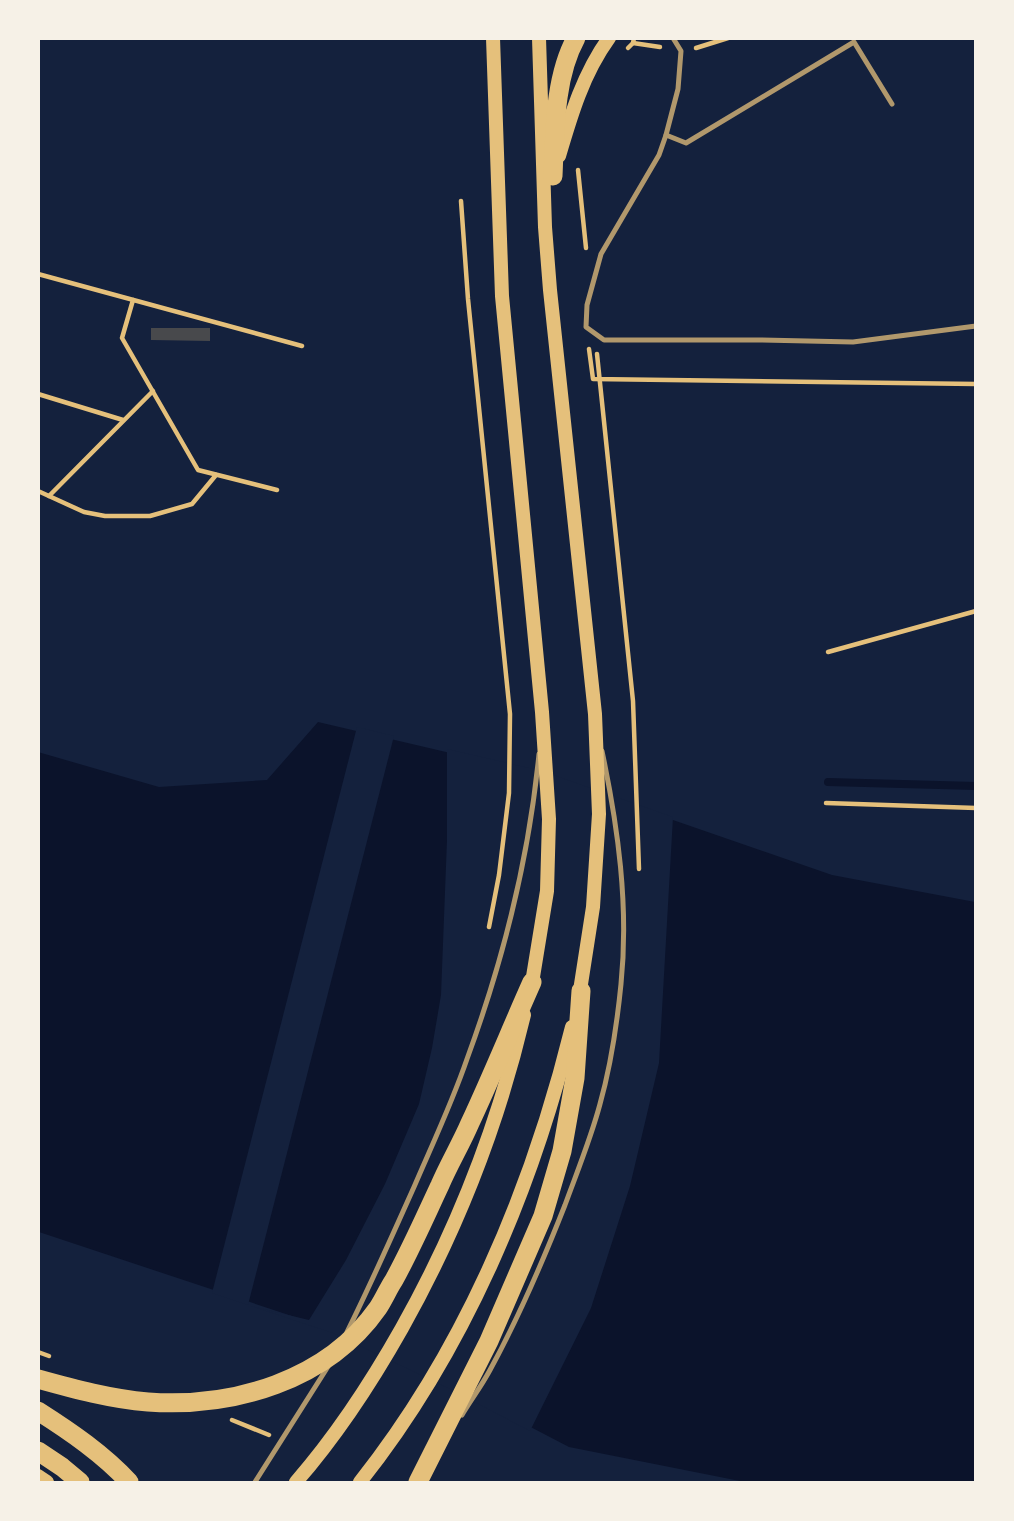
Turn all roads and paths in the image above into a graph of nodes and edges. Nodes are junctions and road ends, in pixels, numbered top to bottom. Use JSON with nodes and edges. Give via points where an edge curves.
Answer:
{"nodes":[{"id":1,"x":493,"y":38,"type":"edge"},
{"id":2,"x":539,"y":38,"type":"edge"},
{"id":3,"x":576,"y":38,"type":"edge"},
{"id":4,"x":609,"y":38,"type":"edge"},
{"id":5,"x":673,"y":38,"type":"edge"},
{"id":6,"x":728,"y":38,"type":"edge"},
{"id":7,"x":633,"y":41,"type":"edge"},
{"id":8,"x":670,"y":49,"type":"dead end"},
{"id":9,"x":626,"y":50,"type":"dead end"},
{"id":10,"x":681,"y":51,"type":"junction"},
{"id":11,"x":892,"y":104,"type":"dead end"},
{"id":12,"x":666,"y":135,"type":"junction"},
{"id":13,"x":578,"y":168,"type":"dead end"},
{"id":14,"x":553,"y":176,"type":"junction"},
{"id":15,"x":461,"y":201,"type":"dead end"},
{"id":16,"x":587,"y":260,"type":"dead end"},
{"id":17,"x":38,"y":274,"type":"edge"},
{"id":18,"x":550,"y":290,"type":"junction"},
{"id":19,"x":133,"y":300,"type":"junction"},
{"id":20,"x":975,"y":326,"type":"edge"},
{"id":21,"x":586,"y":327,"type":"junction"},
{"id":22,"x":596,"y":342,"type":"dead end"},
{"id":23,"x":302,"y":346,"type":"dead end"},
{"id":24,"x":975,"y":384,"type":"edge"},
{"id":25,"x":153,"y":391,"type":"junction"},
{"id":26,"x":38,"y":394,"type":"edge"},
{"id":27,"x":123,"y":420,"type":"junction"},
{"id":28,"x":216,"y":475,"type":"junction"},
{"id":29,"x":38,"y":491,"type":"edge"},
{"id":30,"x":277,"y":491,"type":"dead end"},
{"id":31,"x":49,"y":496,"type":"junction"},
{"id":32,"x":975,"y":611,"type":"edge"},
{"id":33,"x":828,"y":652,"type":"dead end"},
{"id":34,"x":542,"y":712,"type":"junction"},
{"id":35,"x":595,"y":714,"type":"junction"},
{"id":36,"x":826,"y":803,"type":"dead end"},
{"id":37,"x":975,"y":808,"type":"edge"},
{"id":38,"x":639,"y":872,"type":"dead end"},
{"id":39,"x":489,"y":929,"type":"dead end"},
{"id":40,"x":533,"y":982,"type":"junction"},
{"id":41,"x":581,"y":991,"type":"junction"},
{"id":42,"x":38,"y":1379,"type":"edge"},
{"id":43,"x":38,"y":1411,"type":"edge"},
{"id":44,"x":462,"y":1415,"type":"dead end"},
{"id":45,"x":454,"y":1427,"type":"dead end"},
{"id":46,"x":38,"y":1451,"type":"edge"},
{"id":47,"x":38,"y":1476,"type":"edge"},
{"id":48,"x":47,"y":1482,"type":"edge"},
{"id":49,"x":79,"y":1482,"type":"edge"},
{"id":50,"x":129,"y":1482,"type":"edge"},
{"id":51,"x":255,"y":1482,"type":"edge"},
{"id":52,"x":296,"y":1482,"type":"edge"},
{"id":53,"x":360,"y":1482,"type":"edge"},
{"id":54,"x":416,"y":1482,"type":"edge"}],
"edges":[{"from":1,"to":34,"type":"main road","via":[[502,296]]},
{"from":2,"to":18,"type":"main road"},
{"from":3,"to":14,"type":"highway","via":[[558,97]]},
{"from":4,"to":14,"type":"main road","via":[[576,98]]},
{"from":5,"to":10,"type":"lane"},
{"from":6,"to":10,"type":"path"},
{"from":7,"to":8,"type":"path"},
{"from":7,"to":9,"type":"path"},
{"from":10,"to":12,"type":"lane","via":[[678,89]]},
{"from":11,"to":12,"type":"lane","via":[[854,42],[686,143]]},
{"from":12,"to":21,"type":"lane","via":[[601,254]]},
{"from":13,"to":16,"type":"path"},
{"from":14,"to":18,"type":"main road"},
{"from":15,"to":39,"type":"path","via":[[509,714],[509,793]]},
{"from":17,"to":19,"type":"path"},
{"from":18,"to":35,"type":"main road"},
{"from":19,"to":23,"type":"path"},
{"from":19,"to":25,"type":"path","via":[[122,338]]},
{"from":20,"to":21,"type":"lane","via":[[853,342],[604,340]]},
{"from":21,"to":24,"type":"path","via":[[593,379]]},
{"from":22,"to":38,"type":"path","via":[[633,701]]},
{"from":25,"to":27,"type":"path"},
{"from":25,"to":28,"type":"path","via":[[198,470]]},
{"from":26,"to":27,"type":"path"},
{"from":27,"to":31,"type":"path"},
{"from":28,"to":30,"type":"path"},
{"from":28,"to":31,"type":"path","via":[[192,504],[150,516],[84,512]]},
{"from":29,"to":31,"type":"path"},
{"from":32,"to":33,"type":"path"},
{"from":34,"to":40,"type":"main road","via":[[549,819],[547,891]]},
{"from":34,"to":51,"type":"lane","via":[[524,858],[468,1058],[339,1349]]},
{"from":35,"to":41,"type":"main road","via":[[598,814],[593,907]]},
{"from":35,"to":44,"type":"lane","via":[[620,857],[624,918],[614,1040],[600,1104],[548,1248],[490,1370]]},
{"from":36,"to":37,"type":"path"},
{"from":40,"to":42,"type":"highway","via":[[412,1247],[378,1308],[355,1336],[294,1378],[263,1391],[224,1398],[146,1402]]},
{"from":40,"to":52,"type":"main road","via":[[491,1131],[440,1257],[376,1374]]},
{"from":41,"to":53,"type":"main road","via":[[557,1086],[504,1233],[417,1404]]},
{"from":41,"to":54,"type":"highway","via":[[575,1078],[562,1151],[543,1216],[489,1341]]},
{"from":43,"to":50,"type":"highway","via":[[78,1437]]},
{"from":45,"to":54,"type":"lane"},
{"from":46,"to":49,"type":"highway"},
{"from":47,"to":48,"type":"main road"}]}
